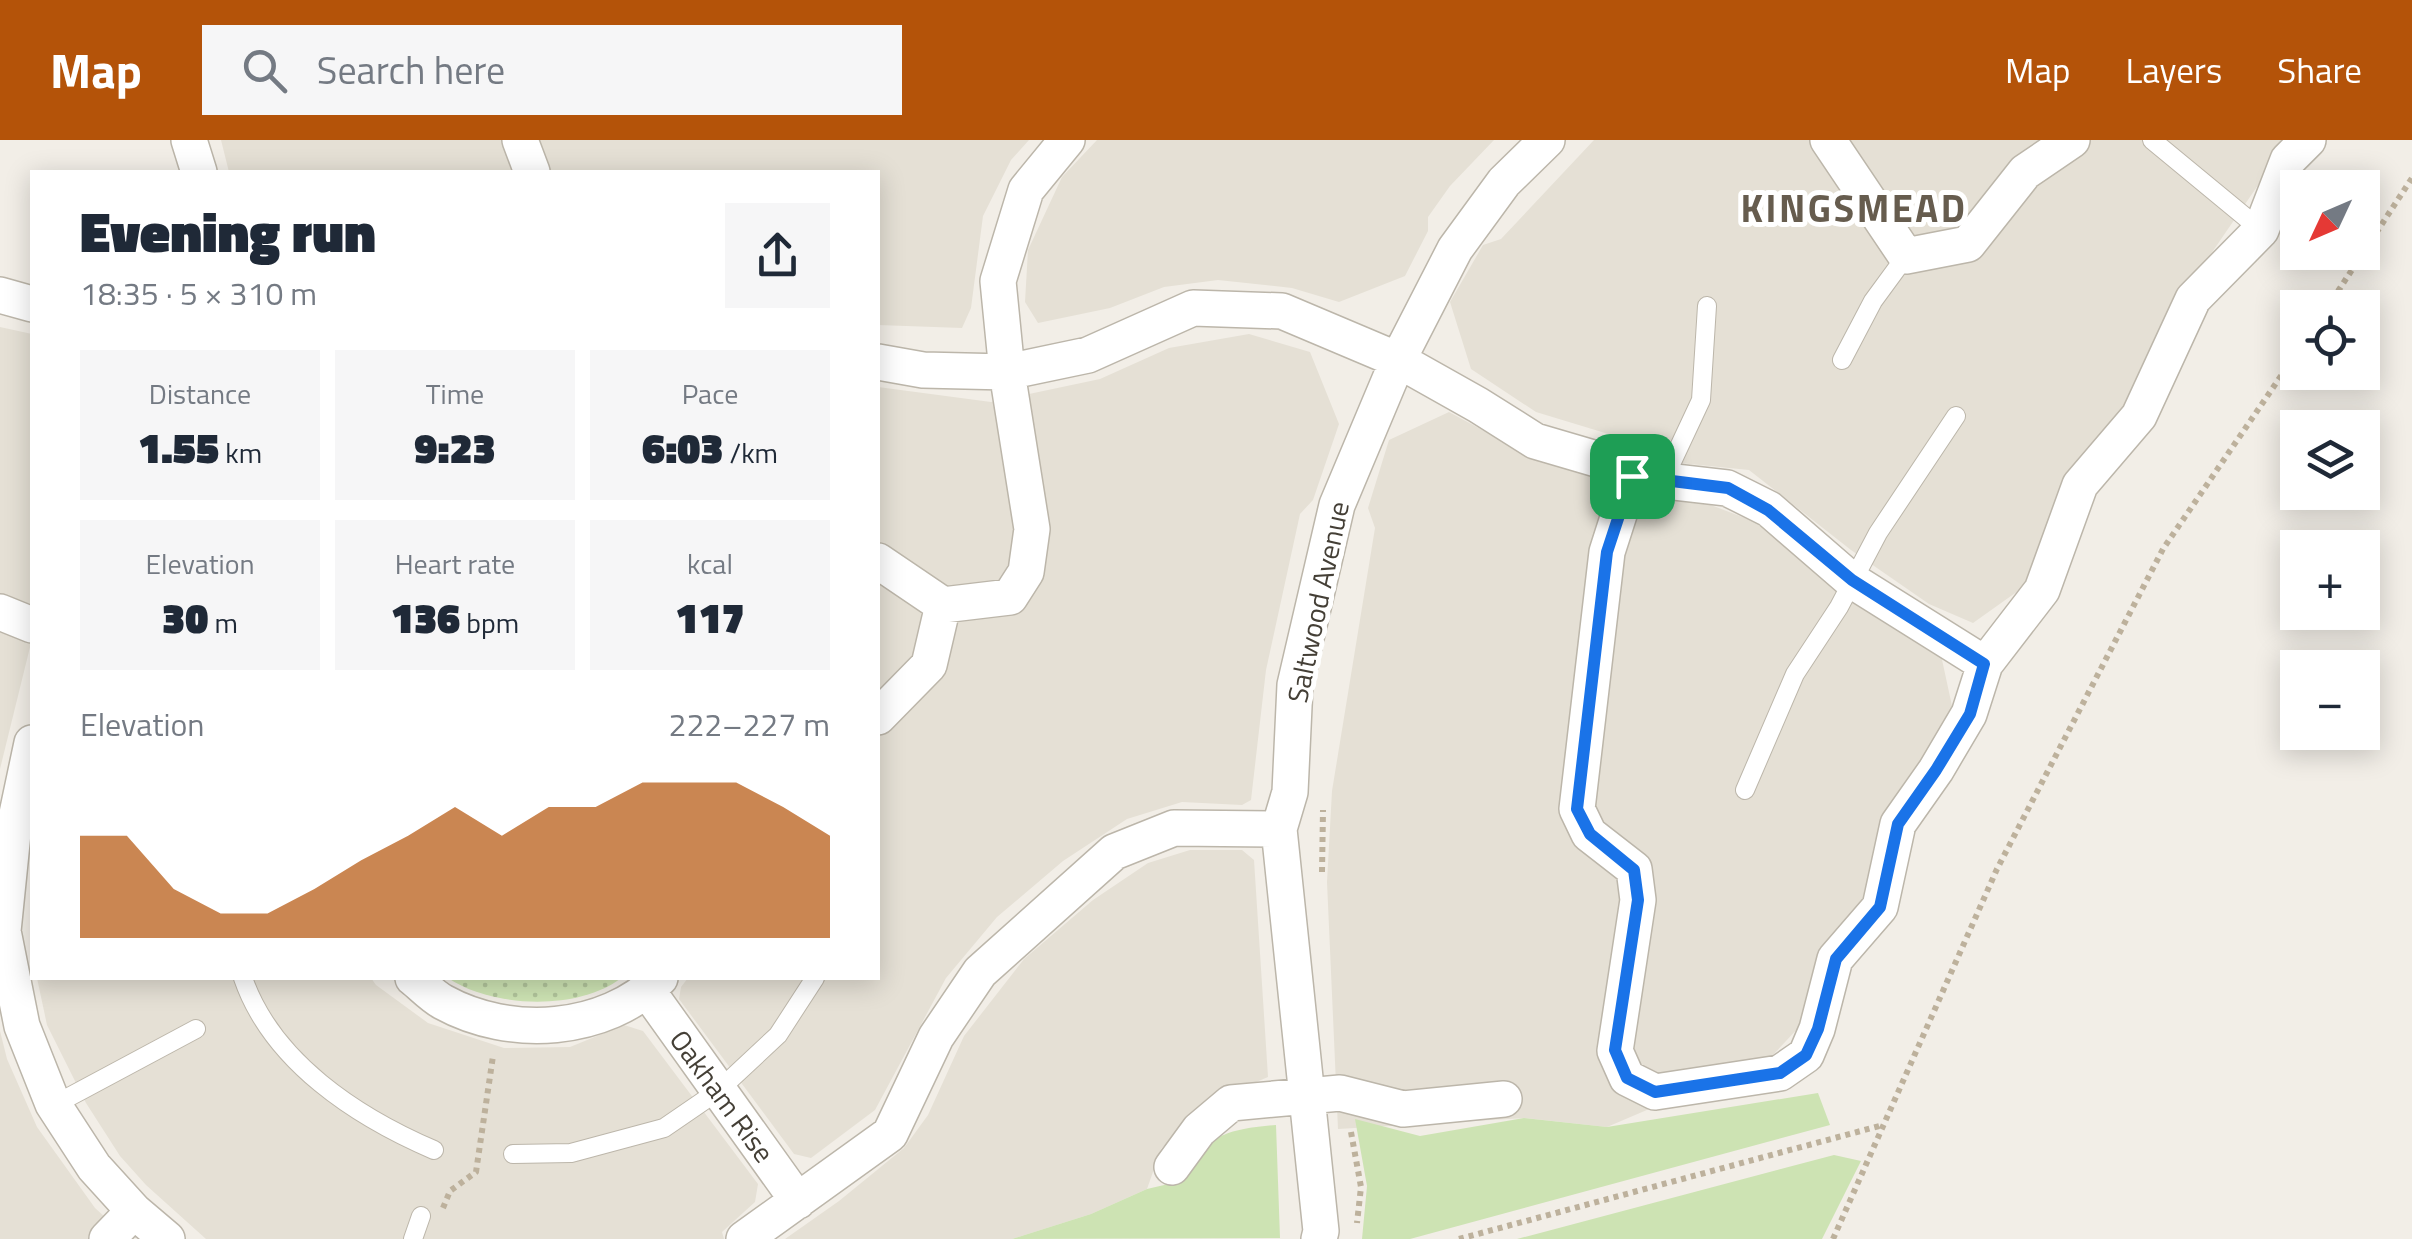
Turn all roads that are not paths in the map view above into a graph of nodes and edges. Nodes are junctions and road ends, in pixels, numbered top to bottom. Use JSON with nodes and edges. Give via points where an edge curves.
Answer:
{"nodes":[{"id":1,"x":189,"y":140,"type":"edge"},
{"id":2,"x":520,"y":140,"type":"edge"},
{"id":3,"x":1067,"y":140,"type":"edge"},
{"id":4,"x":1546,"y":140,"type":"edge"},
{"id":5,"x":1828,"y":140,"type":"edge"},
{"id":6,"x":2072,"y":140,"type":"edge"},
{"id":7,"x":2152,"y":140,"type":"edge"},
{"id":8,"x":2308,"y":140,"type":"edge"},
{"id":9,"x":198,"y":170,"type":"edge"},
{"id":10,"x":531,"y":170,"type":"edge"},
{"id":11,"x":2260,"y":230,"type":"junction"},
{"id":12,"x":1906,"y":256,"type":"junction"},
{"id":13,"x":0,"y":294,"type":"edge"},
{"id":14,"x":30,"y":303,"type":"edge"},
{"id":15,"x":1707,"y":306,"type":"dead end"},
{"id":16,"x":1398,"y":360,"type":"junction"},
{"id":17,"x":1842,"y":360,"type":"dead end"},
{"id":18,"x":880,"y":362,"type":"edge"},
{"id":19,"x":1007,"y":372,"type":"junction"},
{"id":20,"x":1956,"y":416,"type":"dead end"},
{"id":21,"x":1648,"y":478,"type":"junction"},
{"id":22,"x":880,"y":562,"type":"edge"},
{"id":23,"x":1852,"y":580,"type":"junction"},
{"id":24,"x":944,"y":606,"type":"junction"},
{"id":25,"x":0,"y":612,"type":"edge"},
{"id":26,"x":30,"y":624,"type":"edge"},
{"id":27,"x":1984,"y":664,"type":"junction"},
{"id":28,"x":880,"y":715,"type":"edge"},
{"id":29,"x":30,"y":753,"type":"edge"},
{"id":30,"x":1745,"y":790,"type":"dead end"},
{"id":31,"x":1279,"y":828,"type":"junction"},
{"id":32,"x":244,"y":980,"type":"edge"},
{"id":33,"x":415,"y":980,"type":"edge"},
{"id":34,"x":814,"y":980,"type":"edge"},
{"id":35,"x":654,"y":984,"type":"edge"},
{"id":36,"x":196,"y":1029,"type":"dead end"},
{"id":37,"x":718,"y":1091,"type":"junction"},
{"id":38,"x":1323,"y":1096,"type":"junction"},
{"id":39,"x":1504,"y":1099,"type":"dead end"},
{"id":40,"x":54,"y":1105,"type":"junction"},
{"id":41,"x":434,"y":1150,"type":"dead end"},
{"id":42,"x":513,"y":1154,"type":"dead end"},
{"id":43,"x":1172,"y":1167,"type":"dead end"},
{"id":44,"x":798,"y":1200,"type":"junction"},
{"id":45,"x":134,"y":1211,"type":"junction"},
{"id":46,"x":428,"y":1220,"type":"road end"},
{"id":47,"x":107,"y":1239,"type":"edge"},
{"id":48,"x":167,"y":1239,"type":"edge"},
{"id":49,"x":413,"y":1239,"type":"edge"},
{"id":50,"x":744,"y":1239,"type":"edge"},
{"id":51,"x":1319,"y":1239,"type":"edge"}],
"edges":[{"from":1,"to":9,"type":"street"},
{"from":2,"to":10,"type":"street"},
{"from":3,"to":19,"type":"street","via":[[1026,190],[998,281]]},
{"from":4,"to":16,"type":"street","name":"Saltwood Avenue","via":[[1504,182],[1455,248]]},
{"from":5,"to":12,"type":"street"},
{"from":6,"to":12,"type":"street","via":[[2026,172],[1968,244]]},
{"from":7,"to":11,"type":"lane"},
{"from":8,"to":11,"type":"street","via":[[2288,160]]},
{"from":11,"to":27,"type":"street","via":[[2192,299],[2139,416],[2080,485],[2042,590]]},
{"from":12,"to":17,"type":"lane","via":[[1873,300]]},
{"from":13,"to":14,"type":"street"},
{"from":15,"to":21,"type":"lane","via":[[1701,400]]},
{"from":16,"to":19,"type":"street","via":[[1282,311],[1192,308],[1088,354]]},
{"from":16,"to":21,"type":"street","via":[[1535,441]]},
{"from":16,"to":31,"type":"street","name":"Saltwood Avenue","via":[[1337,505],[1295,685],[1290,792]]},
{"from":18,"to":19,"type":"street"},
{"from":19,"to":24,"type":"street","via":[[1032,530],[1026,572],[1010,597]]},
{"from":20,"to":23,"type":"lane"},
{"from":21,"to":23,"type":"street","via":[[1728,488],[1768,510]]},
{"from":21,"to":27,"type":"street","via":[[1607,552],[1577,809],[1590,834],[1634,870],[1638,900],[1615,1050],[1627,1078],[1655,1092],[1780,1073],[1806,1055],[1836,959],[1880,907],[1898,824],[1970,714]]},
{"from":22,"to":24,"type":"street"},
{"from":23,"to":27,"type":"street"},
{"from":23,"to":30,"type":"lane","via":[[1795,674]]},
{"from":24,"to":28,"type":"street","via":[[929,664]]},
{"from":25,"to":26,"type":"street"},
{"from":29,"to":40,"type":"street","via":[[3,931],[22,1026]]},
{"from":31,"to":38,"type":"street","name":"Saltwood Avenue"},
{"from":31,"to":44,"type":"street","via":[[1174,828],[1114,852],[980,972],[936,1037],[890,1134]]},
{"from":32,"to":41,"type":"lane","via":[[281,1044],[331,1093],[384,1129]]},
{"from":33,"to":35,"type":"street","via":[[442,1002],[498,1023],[551,1026],[602,1015]]},
{"from":34,"to":37,"type":"lane","via":[[778,1035]]},
{"from":35,"to":37,"type":"street","name":"Oakham Rise"},
{"from":36,"to":40,"type":"lane"},
{"from":37,"to":42,"type":"lane","via":[[664,1128],[571,1153]]},
{"from":37,"to":44,"type":"street","name":"Oakham Rise"},
{"from":38,"to":39,"type":"street","via":[[1402,1109]]},
{"from":38,"to":43,"type":"street","via":[[1231,1103],[1199,1130]]},
{"from":38,"to":51,"type":"street","name":"Saltwood Avenue","via":[[1312,1128]]},
{"from":40,"to":45,"type":"street","via":[[94,1167]]},
{"from":44,"to":50,"type":"street"},
{"from":45,"to":47,"type":"street"},
{"from":45,"to":48,"type":"street"},
{"from":46,"to":49,"type":"lane"}]}
